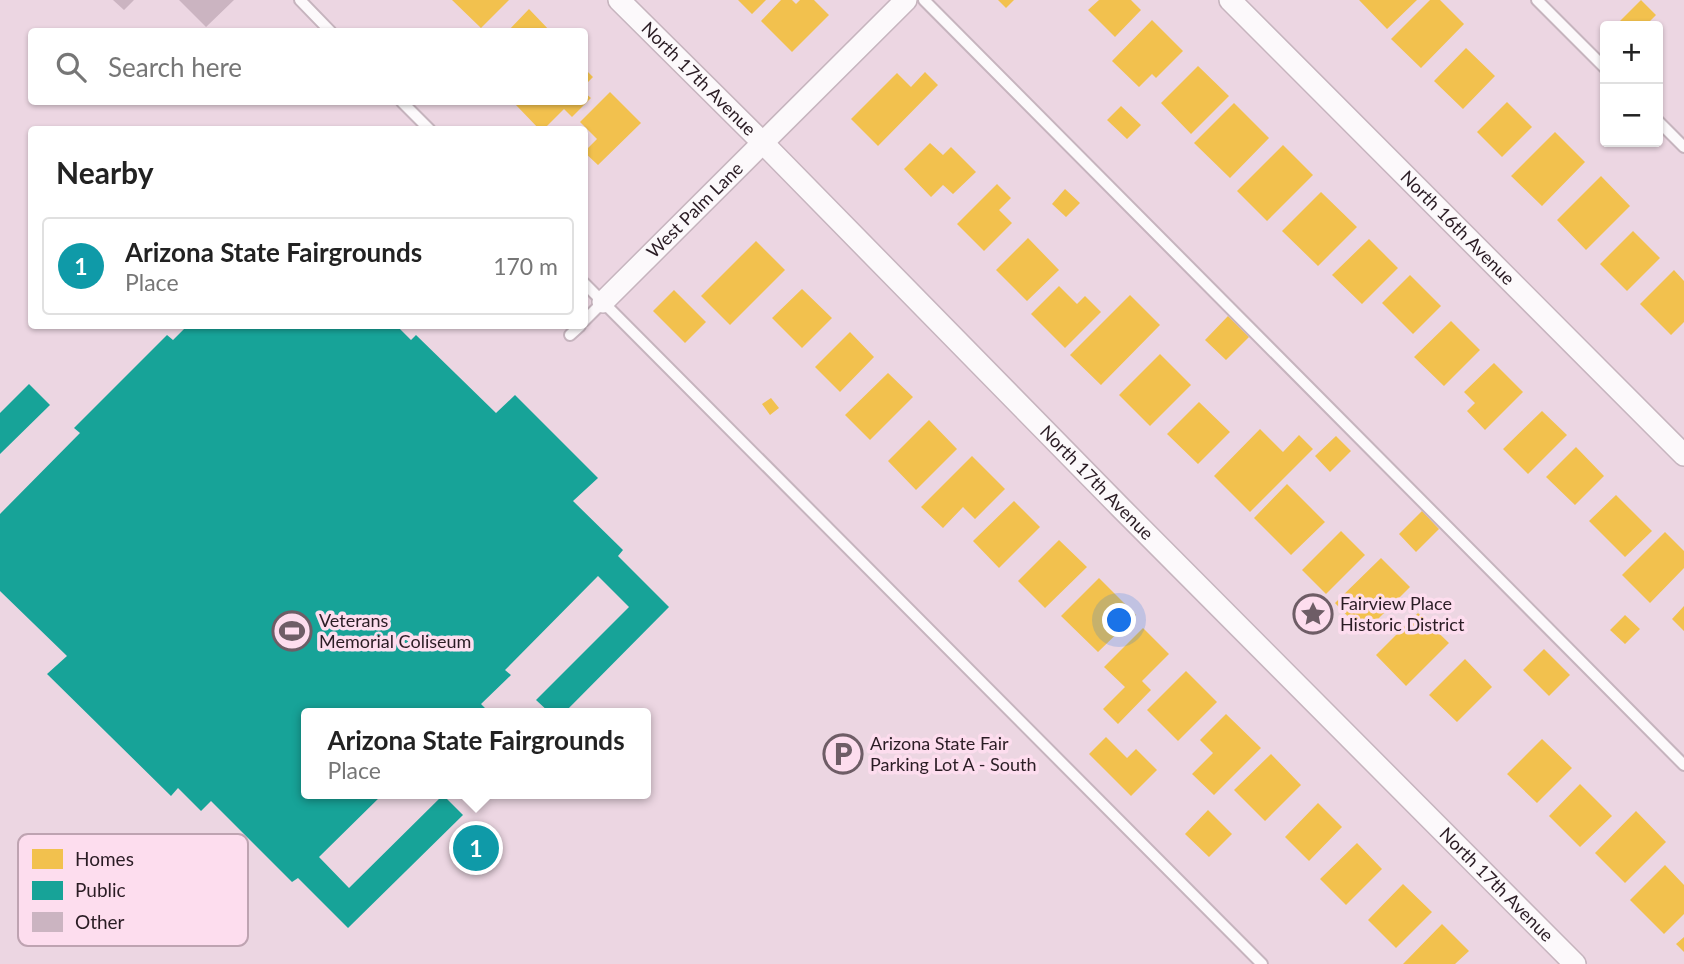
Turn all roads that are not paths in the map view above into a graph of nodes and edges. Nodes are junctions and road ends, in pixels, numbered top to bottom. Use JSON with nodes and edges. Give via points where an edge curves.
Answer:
{"nodes":[{"id":1,"x":300,"y":0,"type":"edge"},
{"id":2,"x":619,"y":0,"type":"edge"},
{"id":3,"x":906,"y":0,"type":"edge"},
{"id":4,"x":924,"y":0,"type":"edge"},
{"id":5,"x":1230,"y":0,"type":"edge"},
{"id":6,"x":1537,"y":0,"type":"edge"},
{"id":7,"x":327,"y":28,"type":"edge"},
{"id":8,"x":1600,"y":63,"type":"edge"},
{"id":9,"x":405,"y":105,"type":"edge"},
{"id":10,"x":426,"y":126,"type":"edge"},
{"id":11,"x":1663,"y":126,"type":"edge"},
{"id":12,"x":762,"y":143,"type":"junction"},
{"id":13,"x":1684,"y":147,"type":"edge"},
{"id":14,"x":588,"y":287,"type":"edge"},
{"id":15,"x":603,"y":302,"type":"junction"},
{"id":16,"x":588,"y":317,"type":"edge"},
{"id":17,"x":577,"y":329,"type":"edge"},
{"id":18,"x":570,"y":335,"type":"dead end"},
{"id":19,"x":1684,"y":455,"type":"edge"},
{"id":20,"x":1684,"y":765,"type":"edge"},
{"id":21,"x":1262,"y":964,"type":"edge"},
{"id":22,"x":1575,"y":964,"type":"edge"}],
"edges":[{"from":1,"to":7,"type":"lane"},
{"from":2,"to":12,"type":"street","name":"North 17th Avenue"},
{"from":3,"to":12,"type":"street","name":"West Palm Lane"},
{"from":4,"to":20,"type":"lane"},
{"from":5,"to":19,"type":"street","name":"North 16th Avenue"},
{"from":6,"to":8,"type":"lane"},
{"from":9,"to":10,"type":"lane"},
{"from":11,"to":13,"type":"lane"},
{"from":12,"to":15,"type":"street","name":"West Palm Lane"},
{"from":12,"to":22,"type":"street","name":"North 17th Avenue"},
{"from":14,"to":15,"type":"lane"},
{"from":15,"to":16,"type":"lane"},
{"from":15,"to":21,"type":"lane"},
{"from":17,"to":18,"type":"lane"}]}
